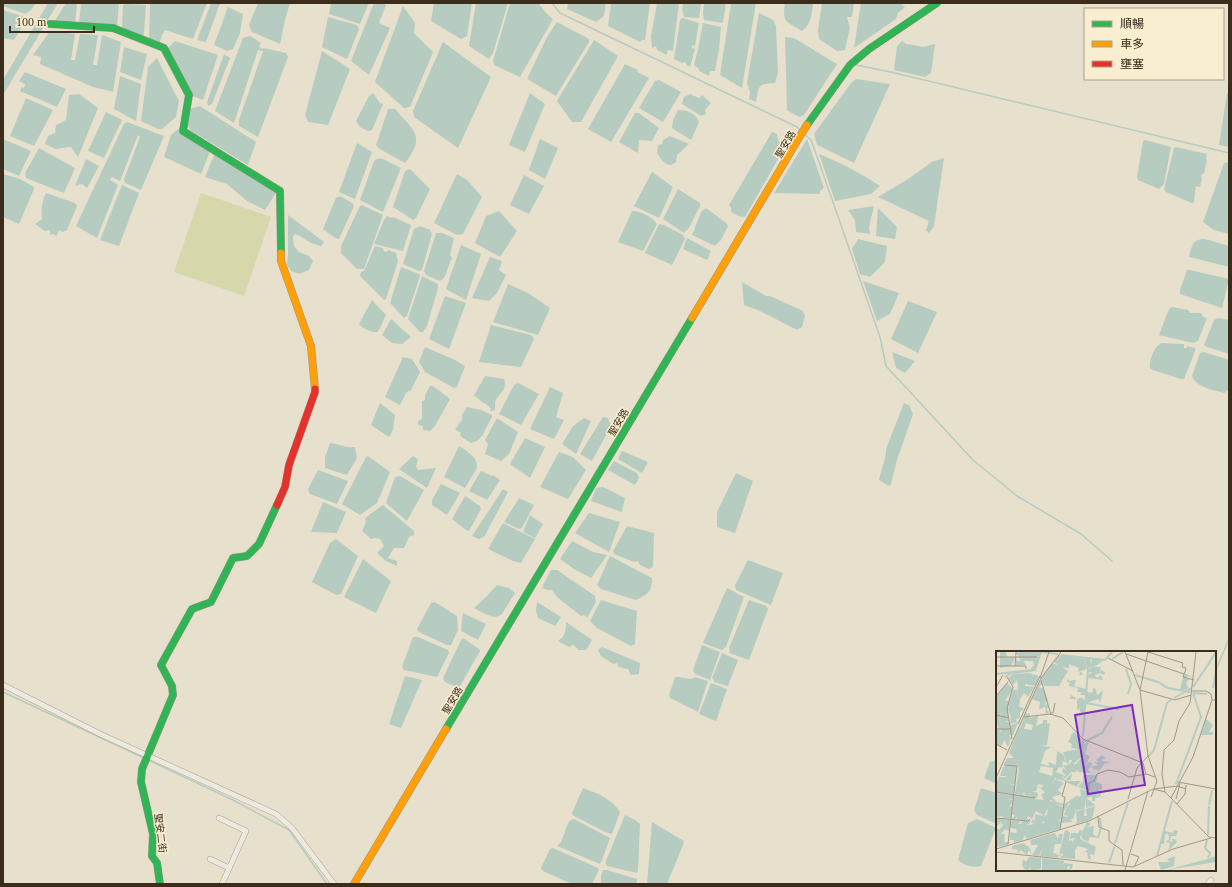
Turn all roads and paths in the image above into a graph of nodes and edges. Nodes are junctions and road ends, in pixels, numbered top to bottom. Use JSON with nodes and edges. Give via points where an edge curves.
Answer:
{"nodes":[{"id":1,"x":937,"y":3,"type":"edge"},
{"id":2,"x":50,"y":24,"type":"dead end"},
{"id":3,"x":3,"y":685,"type":"edge"},
{"id":4,"x":147,"y":758,"type":"junction"},
{"id":5,"x":219,"y":818,"type":"dead end"},
{"id":6,"x":210,"y":859,"type":"dead end"},
{"id":7,"x":229,"y":868,"type":"junction"},
{"id":8,"x":160,"y":884,"type":"edge"},
{"id":9,"x":222,"y":884,"type":"edge"},
{"id":10,"x":334,"y":884,"type":"edge"},
{"id":11,"x":354,"y":884,"type":"edge"}],
"edges":[{"from":1,"to":11,"type":"street","name":"聖安路","via":[[869,49],[850,65],[800,136]]},
{"from":2,"to":4,"type":"street","name":"聖安二街","via":[[113,28],[164,48],[189,95],[183,131],[280,191],[281,261],[311,346],[315,392],[289,465],[285,487],[259,544],[247,556],[233,558],[211,602],[192,609],[161,665],[172,686],[172,695]]},
{"from":3,"to":4,"type":"street"},
{"from":4,"to":8,"type":"street","name":"聖安二街","via":[[142,769],[141,782],[153,834],[152,856],[157,863]]},
{"from":4,"to":10,"type":"street","via":[[276,814],[292,828]]},
{"from":5,"to":7,"type":"street","via":[[246,831]]},
{"from":6,"to":7,"type":"street"},
{"from":7,"to":9,"type":"street"}]}
